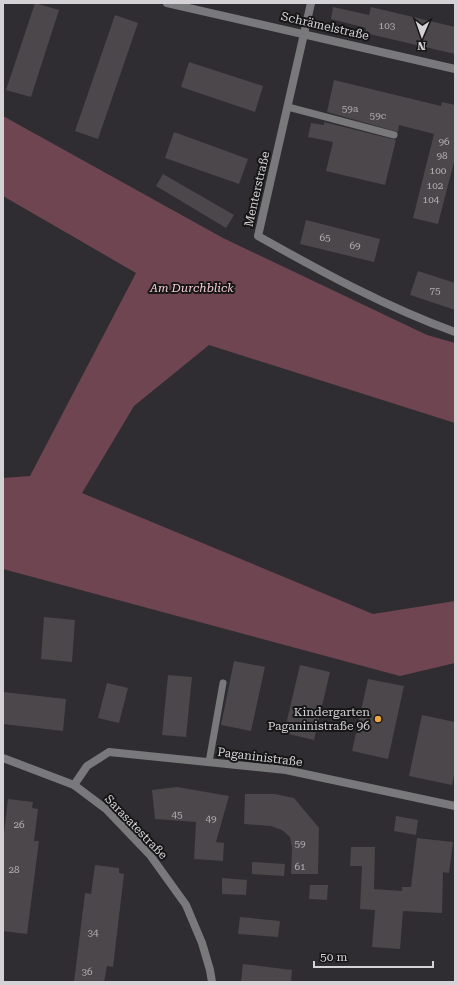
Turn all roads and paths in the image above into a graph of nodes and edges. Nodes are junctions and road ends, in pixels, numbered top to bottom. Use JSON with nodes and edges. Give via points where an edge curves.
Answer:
{"nodes":[{"id":1,"x":167,"y":3,"type":"edge"},
{"id":2,"x":311,"y":3,"type":"edge"},
{"id":3,"x":305,"y":34,"type":"junction"},
{"id":4,"x":455,"y":69,"type":"edge"},
{"id":5,"x":288,"y":107,"type":"junction"},
{"id":6,"x":394,"y":135,"type":"dead end"},
{"id":7,"x":455,"y":332,"type":"edge"},
{"id":8,"x":223,"y":683,"type":"dead end"},
{"id":9,"x":3,"y":758,"type":"edge"},
{"id":10,"x":209,"y":762,"type":"junction"},
{"id":11,"x":74,"y":785,"type":"junction"},
{"id":12,"x":455,"y":806,"type":"edge"},
{"id":13,"x":212,"y":982,"type":"edge"}],
"edges":[{"from":1,"to":3,"type":"street","name":"Schrämelstraße"},
{"from":2,"to":3,"type":"street","name":"Menterstraße"},
{"from":3,"to":4,"type":"street","name":"Schrämelstraße"},
{"from":3,"to":5,"type":"street","name":"Menterstraße"},
{"from":5,"to":6,"type":"lane"},
{"from":5,"to":7,"type":"street","name":"Menterstraße","via":[[258,236],[344,283],[417,318]]},
{"from":8,"to":10,"type":"lane"},
{"from":9,"to":11,"type":"street","name":"Sarasatestraße"},
{"from":10,"to":11,"type":"street","name":"Paganinistraße","via":[[109,752],[86,766]]},
{"from":10,"to":12,"type":"street","name":"Paganinistraße","via":[[286,770]]},
{"from":11,"to":13,"type":"street","name":"Sarasatestraße","via":[[106,809],[150,855],[186,905],[202,943]]}]}
